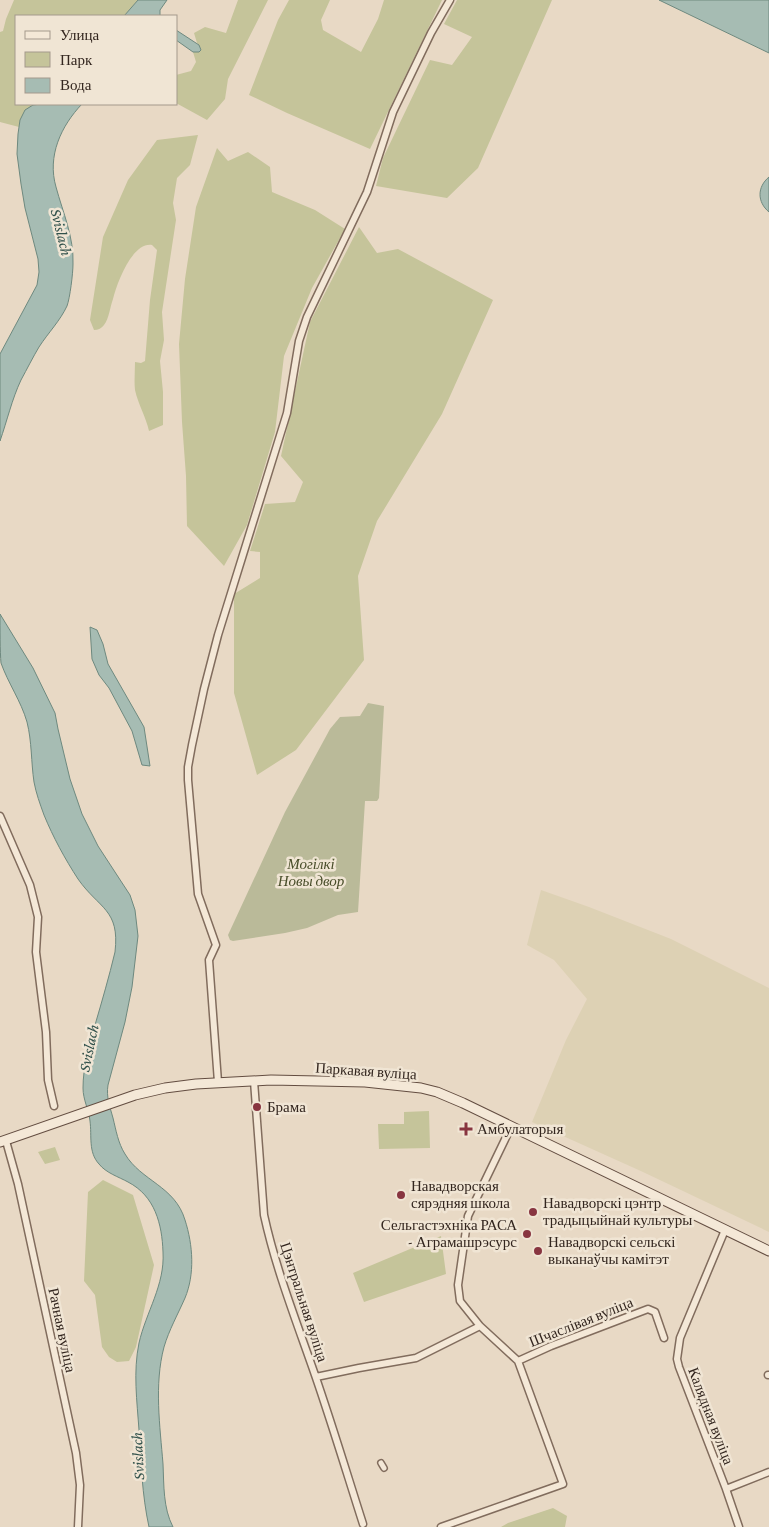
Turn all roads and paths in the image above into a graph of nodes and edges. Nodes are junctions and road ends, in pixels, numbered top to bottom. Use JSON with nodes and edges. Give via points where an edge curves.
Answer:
{"nodes":[{"id":1,"x":450,"y":0,"type":"edge"},
{"id":2,"x":0,"y":816,"type":"edge"},
{"id":3,"x":254,"y":1081,"type":"junction"},
{"id":4,"x":218,"y":1082,"type":"junction"},
{"id":5,"x":54,"y":1106,"type":"dead end"},
{"id":6,"x":511,"y":1127,"type":"junction"},
{"id":7,"x":3,"y":1142,"type":"edge"},
{"id":8,"x":725,"y":1230,"type":"junction"},
{"id":9,"x":769,"y":1251,"type":"edge"},
{"id":10,"x":480,"y":1326,"type":"junction"},
{"id":11,"x":664,"y":1338,"type":"dead end"},
{"id":12,"x":518,"y":1361,"type":"junction"},
{"id":13,"x":316,"y":1377,"type":"junction"},
{"id":14,"x":769,"y":1472,"type":"edge"},
{"id":15,"x":726,"y":1489,"type":"junction"},
{"id":16,"x":363,"y":1524,"type":"dead end"},
{"id":17,"x":78,"y":1527,"type":"edge"},
{"id":18,"x":441,"y":1527,"type":"edge"},
{"id":19,"x":738,"y":1527,"type":"edge"}],
"edges":[{"from":1,"to":4,"type":"street","via":[[394,112],[366,192],[307,317],[299,341],[287,413],[218,635],[195,728],[188,780],[198,894],[216,945],[209,960]]},
{"from":2,"to":5,"type":"street","via":[[30,885],[38,917],[36,952],[48,1080]]},
{"from":3,"to":4,"type":"main road","name":"Паркавая вуліца"},
{"from":3,"to":6,"type":"main road","name":"Паркавая вуліца","via":[[347,1080],[421,1088],[454,1099]]},
{"from":3,"to":13,"type":"street","name":"Цэнтральная вуліца","via":[[264,1216]]},
{"from":4,"to":7,"type":"main road","name":"Паркавая вуліца","via":[[135,1095]]},
{"from":6,"to":8,"type":"main road","name":"Паркавая вуліца"},
{"from":6,"to":10,"type":"street","via":[[472,1206],[458,1276],[460,1301]]},
{"from":7,"to":17,"type":"street","name":"Рачная вуліца","via":[[18,1184],[76,1453],[80,1485]]},
{"from":8,"to":9,"type":"main road","name":"Паркавая вуліца"},
{"from":8,"to":15,"type":"street","name":"Калядная вуліца","via":[[680,1338],[677,1359]]},
{"from":10,"to":12,"type":"street"},
{"from":10,"to":13,"type":"street","via":[[416,1358]]},
{"from":11,"to":12,"type":"street","name":"Шчаслівая вуліца","via":[[655,1312],[648,1309]]},
{"from":12,"to":18,"type":"street","via":[[563,1484]]},
{"from":13,"to":16,"type":"street","name":"Цэнтральная вуліца"},
{"from":14,"to":15,"type":"street"},
{"from":15,"to":19,"type":"street","name":"Калядная вуліца"}]}
